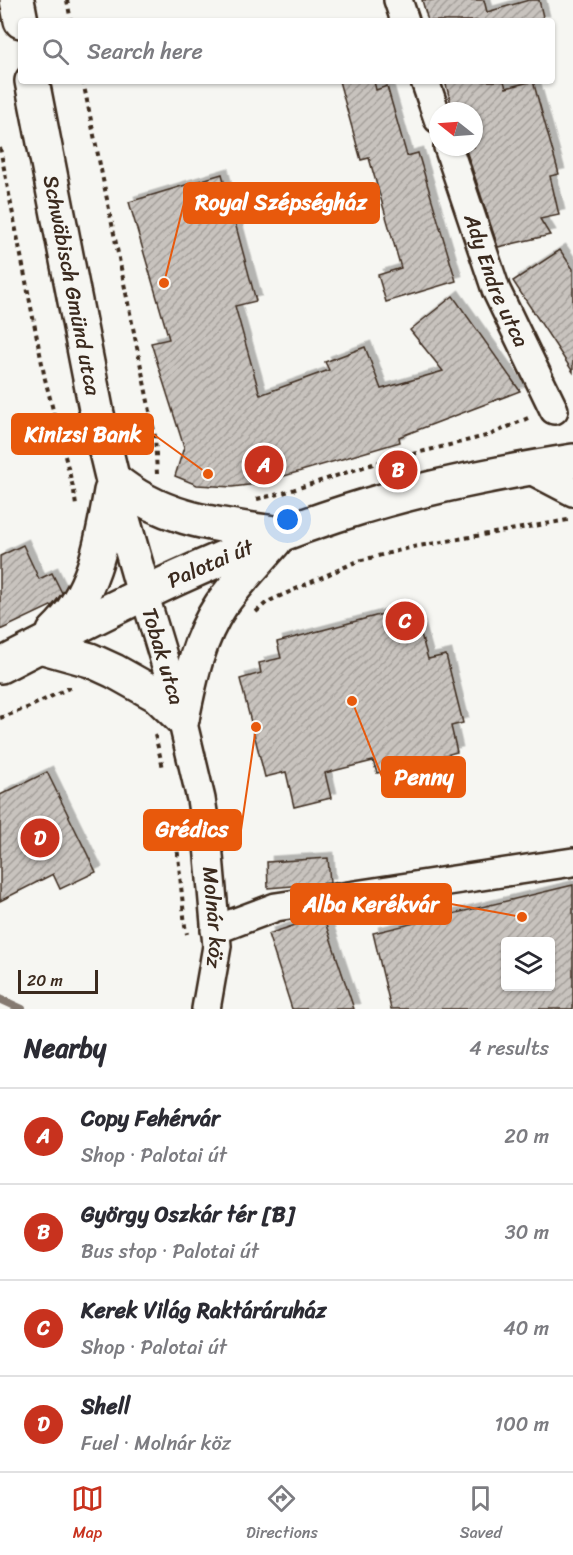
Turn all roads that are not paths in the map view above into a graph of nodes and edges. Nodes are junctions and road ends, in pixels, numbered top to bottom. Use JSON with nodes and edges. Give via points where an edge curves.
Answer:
{"nodes":[{"id":1,"x":17,"y":0,"type":"edge"},
{"id":2,"x":398,"y":0,"type":"edge"},
{"id":3,"x":20,"y":18,"type":"edge"},
{"id":4,"x":404,"y":18,"type":"edge"},
{"id":5,"x":33,"y":84,"type":"edge"},
{"id":6,"x":426,"y":84,"type":"edge"},
{"id":7,"x":432,"y":102,"type":"edge"},
{"id":8,"x":451,"y":156,"type":"edge"},
{"id":9,"x":554,"y":410,"type":"road end"},
{"id":10,"x":573,"y":461,"type":"edge"},
{"id":11,"x":527,"y":468,"type":"junction"},
{"id":12,"x":113,"y":479,"type":"junction"},
{"id":13,"x":573,"y":492,"type":"edge"},
{"id":14,"x":282,"y":534,"type":"junction"},
{"id":15,"x":144,"y":593,"type":"junction"},
{"id":16,"x":40,"y":646,"type":"junction"},
{"id":17,"x":0,"y":666,"type":"edge"},
{"id":18,"x":167,"y":723,"type":"junction"},
{"id":19,"x":573,"y":862,"type":"edge"},
{"id":20,"x":215,"y":930,"type":"junction"},
{"id":21,"x":206,"y":1009,"type":"edge"}],
"edges":[{"from":1,"to":3,"type":"main road"},
{"from":2,"to":4,"type":"street"},
{"from":5,"to":12,"type":"main road","name":"Schwäbisch Gmünd utca"},
{"from":6,"to":7,"type":"street"},
{"from":8,"to":9,"type":"street","name":"Ady Endre utca","via":[[496,290]]},
{"from":10,"to":11,"type":"main road","name":"Palotai út"},
{"from":11,"to":13,"type":"street"},
{"from":11,"to":14,"type":"main road","name":"Palotai út","via":[[412,492]]},
{"from":12,"to":14,"type":"main road","via":[[132,495],[179,516]]},
{"from":12,"to":15,"type":"main road","name":"Schwäbisch Gmünd utca"},
{"from":12,"to":16,"type":"main road","via":[[98,560],[82,597]]},
{"from":14,"to":15,"type":"main road","name":"Palotai út"},
{"from":14,"to":18,"type":"main road","via":[[221,605]]},
{"from":15,"to":16,"type":"main road","name":"Palotai út"},
{"from":15,"to":18,"type":"street","name":"Tobak utca"},
{"from":16,"to":17,"type":"main road","name":"Palotai út"},
{"from":16,"to":18,"type":"main road","via":[[90,660],[157,695]]},
{"from":18,"to":20,"type":"street","name":"Molnár köz","via":[[201,800]]},
{"from":19,"to":20,"type":"street","via":[[276,908]]},
{"from":20,"to":21,"type":"street","name":"Molnár köz","via":[[217,946]]}]}
